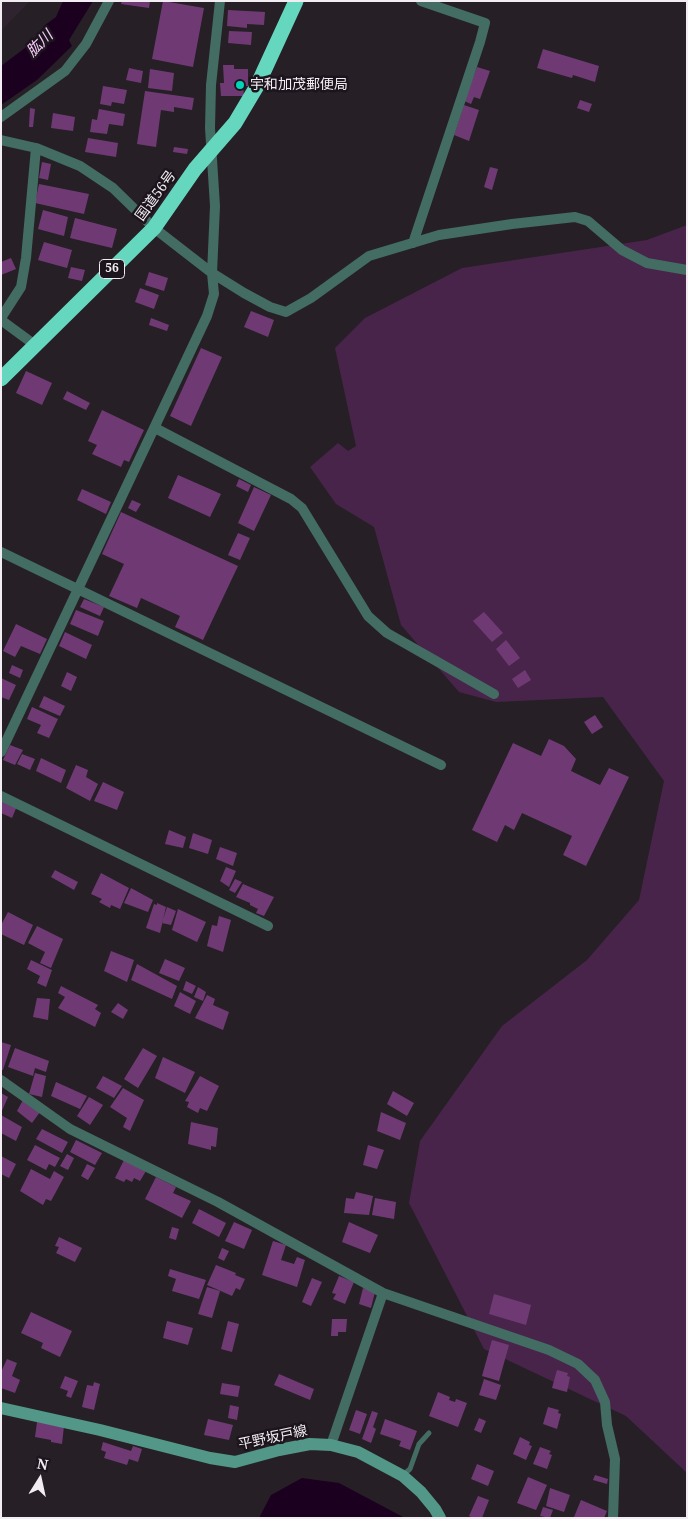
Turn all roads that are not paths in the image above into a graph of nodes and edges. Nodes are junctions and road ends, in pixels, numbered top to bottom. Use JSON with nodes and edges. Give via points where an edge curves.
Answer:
{"nodes":[{"id":1,"x":109,"y":1,"type":"edge"},
{"id":2,"x":220,"y":1,"type":"edge"},
{"id":3,"x":296,"y":1,"type":"edge"},
{"id":4,"x":421,"y":1,"type":"edge"},
{"id":5,"x":1,"y":117,"type":"edge"},
{"id":6,"x":1,"y":140,"type":"edge"},
{"id":7,"x":36,"y":148,"type":"junction"},
{"id":8,"x":212,"y":150,"type":"junction"},
{"id":9,"x":154,"y":228,"type":"junction"},
{"id":10,"x":413,"y":243,"type":"junction"},
{"id":11,"x":687,"y":270,"type":"edge"},
{"id":12,"x":212,"y":273,"type":"junction"},
{"id":13,"x":1,"y":319,"type":"edge"},
{"id":14,"x":35,"y":345,"type":"junction"},
{"id":15,"x":1,"y":379,"type":"edge"},
{"id":16,"x":155,"y":428,"type":"junction"},
{"id":17,"x":1,"y":552,"type":"edge"},
{"id":18,"x":78,"y":590,"type":"junction"},
{"id":19,"x":494,"y":694,"type":"dead end"},
{"id":20,"x":1,"y":752,"type":"edge"},
{"id":21,"x":442,"y":765,"type":"dead end"},
{"id":22,"x":1,"y":796,"type":"edge"},
{"id":23,"x":268,"y":926,"type":"dead end"},
{"id":24,"x":1,"y":1080,"type":"edge"},
{"id":25,"x":383,"y":1293,"type":"junction"},
{"id":26,"x":1,"y":1408,"type":"edge"},
{"id":27,"x":429,"y":1433,"type":"dead end"},
{"id":28,"x":330,"y":1445,"type":"junction"},
{"id":29,"x":403,"y":1476,"type":"junction"},
{"id":30,"x":440,"y":1518,"type":"edge"},
{"id":31,"x":613,"y":1518,"type":"edge"}],
"edges":[{"from":1,"to":5,"type":"street","via":[[86,44],[65,71]]},
{"from":2,"to":8,"type":"street","via":[[211,86]]},
{"from":3,"to":8,"type":"highway","name":"国道56号","number":"56","via":[[257,86]]},
{"from":4,"to":10,"type":"street","via":[[485,23]]},
{"from":6,"to":7,"type":"street"},
{"from":7,"to":9,"type":"street","via":[[80,166],[114,188]]},
{"from":7,"to":13,"type":"street","via":[[26,258],[20,287]]},
{"from":8,"to":9,"type":"highway","name":"国道56号","number":"56"},
{"from":8,"to":12,"type":"street","via":[[215,206]]},
{"from":9,"to":12,"type":"street"},
{"from":9,"to":14,"type":"highway","name":"国道56号","number":"56"},
{"from":10,"to":11,"type":"street","via":[[448,234],[575,217],[588,221],[622,250],[647,263]]},
{"from":10,"to":12,"type":"street","via":[[369,256],[286,312],[270,307]]},
{"from":12,"to":16,"type":"street","via":[[214,294],[207,316]]},
{"from":13,"to":14,"type":"street"},
{"from":14,"to":15,"type":"highway","name":"国道56号","number":"56"},
{"from":16,"to":18,"type":"street"},
{"from":16,"to":19,"type":"street","via":[[292,499],[302,508],[368,616],[387,633]]},
{"from":17,"to":18,"type":"street"},
{"from":18,"to":20,"type":"street"},
{"from":18,"to":21,"type":"street"},
{"from":22,"to":23,"type":"street"},
{"from":24,"to":25,"type":"street","via":[[70,1129],[218,1202]]},
{"from":25,"to":28,"type":"street"},
{"from":25,"to":31,"type":"street","via":[[550,1350],[578,1364],[595,1380],[604,1402],[615,1459]]},
{"from":26,"to":28,"type":"main road","name":"平野坂戸線","via":[[235,1462],[310,1444]]},
{"from":27,"to":29,"type":"lane","via":[[419,1444],[410,1469]]},
{"from":28,"to":29,"type":"main road","name":"平野坂戸線","via":[[358,1452]]},
{"from":29,"to":30,"type":"main road","name":"平野坂戸線","via":[[421,1492]]}]}
